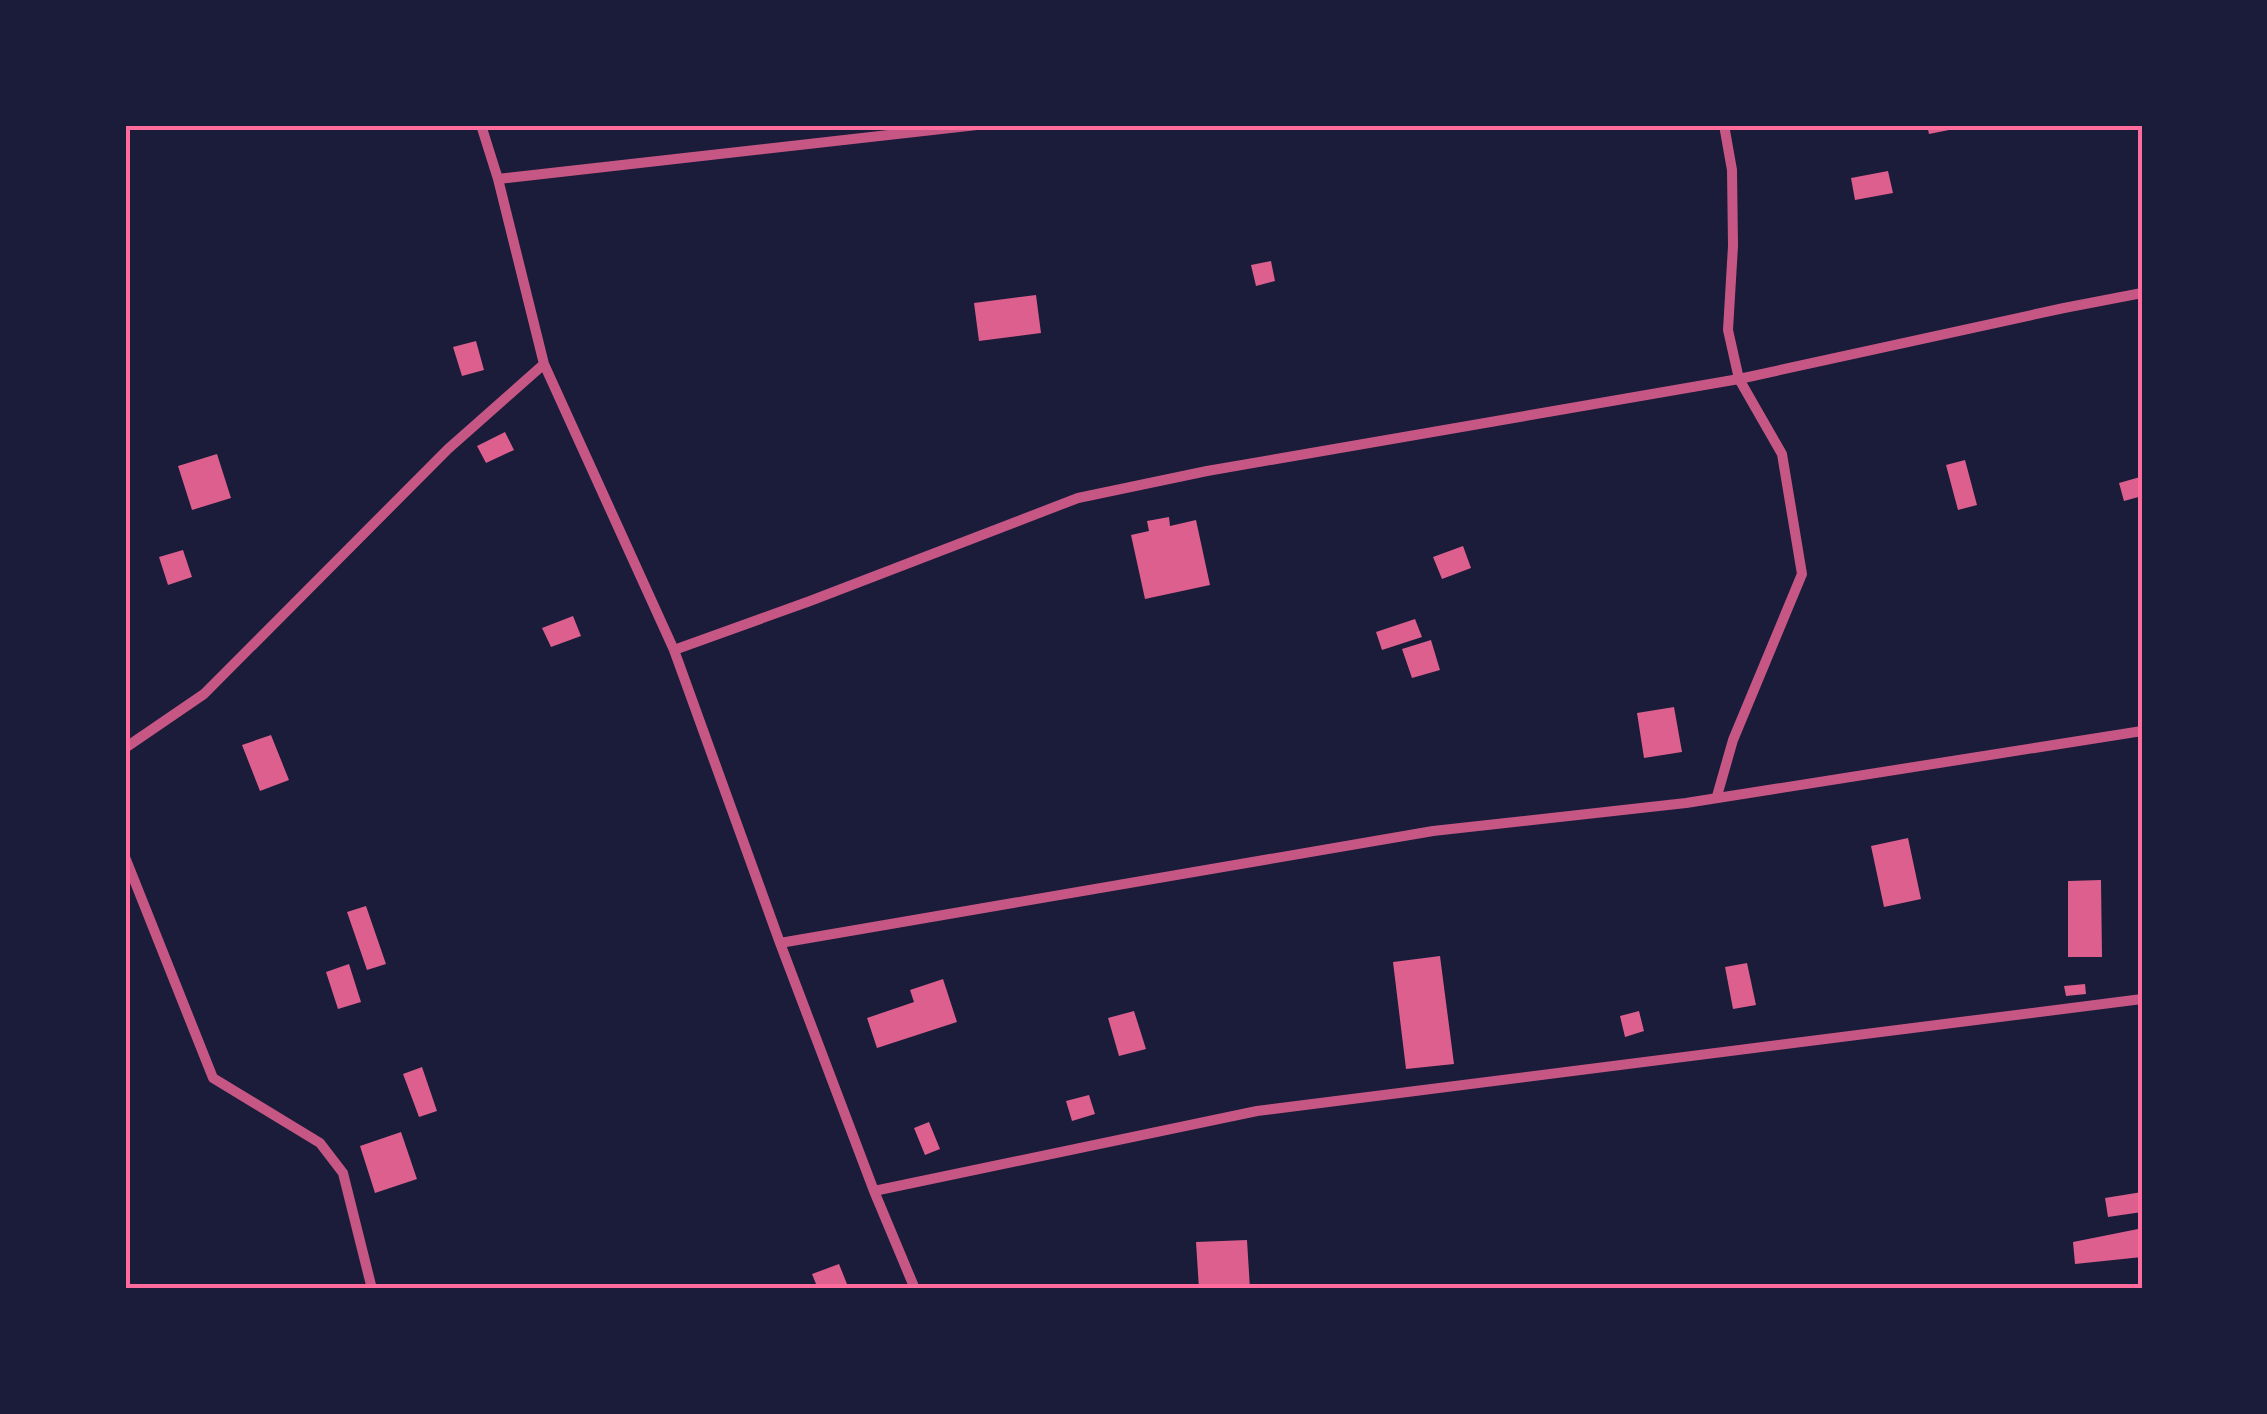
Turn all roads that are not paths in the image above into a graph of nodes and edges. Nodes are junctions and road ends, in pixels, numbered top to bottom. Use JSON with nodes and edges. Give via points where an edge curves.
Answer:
{"nodes":[{"id":1,"x":481,"y":125,"type":"edge"},
{"id":2,"x":977,"y":125,"type":"edge"},
{"id":3,"x":1724,"y":125,"type":"edge"},
{"id":4,"x":498,"y":179,"type":"junction"},
{"id":5,"x":2142,"y":293,"type":"edge"},
{"id":6,"x":544,"y":364,"type":"junction"},
{"id":7,"x":1740,"y":378,"type":"junction"},
{"id":8,"x":674,"y":650,"type":"junction"},
{"id":9,"x":2142,"y":731,"type":"edge"},
{"id":10,"x":125,"y":748,"type":"edge"},
{"id":11,"x":1718,"y":796,"type":"junction"},
{"id":12,"x":125,"y":858,"type":"edge"},
{"id":13,"x":780,"y":943,"type":"junction"},
{"id":14,"x":2142,"y":998,"type":"edge"},
{"id":15,"x":874,"y":1190,"type":"junction"},
{"id":16,"x":372,"y":1289,"type":"edge"},
{"id":17,"x":915,"y":1289,"type":"edge"}],
"edges":[{"from":1,"to":4,"type":"street"},
{"from":2,"to":4,"type":"street"},
{"from":3,"to":7,"type":"street","via":[[1732,170],[1728,330]]},
{"from":4,"to":6,"type":"street"},
{"from":5,"to":7,"type":"street"},
{"from":6,"to":8,"type":"street"},
{"from":6,"to":10,"type":"street","via":[[448,449],[204,694]]},
{"from":7,"to":8,"type":"street","via":[[1078,498]]},
{"from":7,"to":11,"type":"street","via":[[1782,454],[1802,574],[1733,740]]},
{"from":8,"to":13,"type":"street"},
{"from":9,"to":11,"type":"street"},
{"from":11,"to":13,"type":"street","via":[[1433,831]]},
{"from":12,"to":16,"type":"street","via":[[213,1078],[320,1144],[342,1173]]},
{"from":13,"to":15,"type":"street"},
{"from":14,"to":15,"type":"street","via":[[1257,1110]]},
{"from":15,"to":17,"type":"street"}]}
